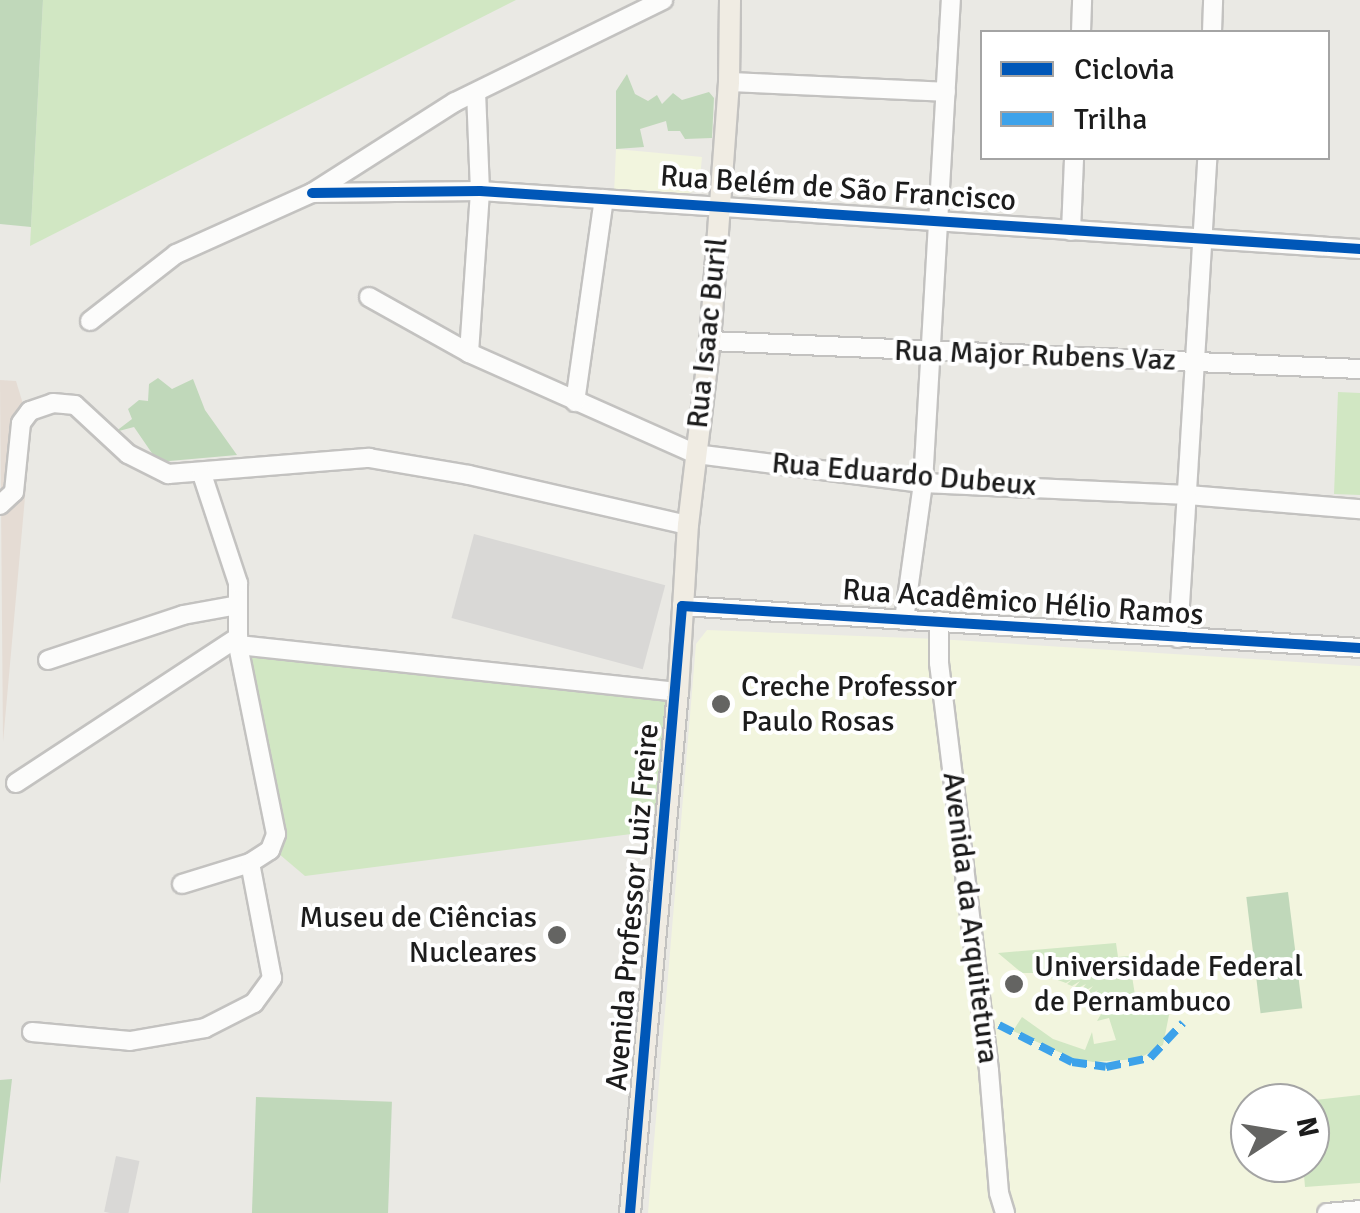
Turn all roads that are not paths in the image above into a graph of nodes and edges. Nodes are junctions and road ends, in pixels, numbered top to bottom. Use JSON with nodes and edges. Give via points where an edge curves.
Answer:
{"nodes":[{"id":1,"x":663,"y":0,"type":"edge"},
{"id":2,"x":730,"y":0,"type":"edge"},
{"id":3,"x":951,"y":0,"type":"edge"},
{"id":4,"x":1082,"y":0,"type":"edge"},
{"id":5,"x":1213,"y":0,"type":"edge"},
{"id":6,"x":1081,"y":30,"type":"edge"},
{"id":7,"x":1212,"y":30,"type":"edge"},
{"id":8,"x":729,"y":82,"type":"junction"},
{"id":9,"x":946,"y":92,"type":"junction"},
{"id":10,"x":476,"y":93,"type":"junction"},
{"id":11,"x":1074,"y":160,"type":"edge"},
{"id":12,"x":1206,"y":160,"type":"edge"},
{"id":13,"x":480,"y":191,"type":"junction"},
{"id":14,"x":312,"y":193,"type":"junction"},
{"id":15,"x":604,"y":199,"type":"junction"},
{"id":16,"x":721,"y":204,"type":"junction"},
{"id":17,"x":939,"y":221,"type":"junction"},
{"id":18,"x":1071,"y":230,"type":"junction"},
{"id":19,"x":1203,"y":237,"type":"junction"},
{"id":20,"x":1360,"y":250,"type":"edge"},
{"id":21,"x":369,"y":298,"type":"dead end"},
{"id":22,"x":90,"y":321,"type":"dead end"},
{"id":23,"x":710,"y":341,"type":"junction"},
{"id":24,"x":470,"y":353,"type":"junction"},
{"id":25,"x":930,"y":354,"type":"junction"},
{"id":26,"x":1195,"y":362,"type":"junction"},
{"id":27,"x":1360,"y":369,"type":"edge"},
{"id":28,"x":575,"y":402,"type":"junction"},
{"id":29,"x":696,"y":454,"type":"junction"},
{"id":30,"x":202,"y":474,"type":"junction"},
{"id":31,"x":923,"y":483,"type":"junction"},
{"id":32,"x":1188,"y":495,"type":"junction"},
{"id":33,"x":0,"y":506,"type":"edge"},
{"id":34,"x":1360,"y":509,"type":"edge"},
{"id":35,"x":688,"y":526,"type":"junction"},
{"id":36,"x":238,"y":605,"type":"junction"},
{"id":37,"x":682,"y":606,"type":"junction"},
{"id":38,"x":904,"y":620,"type":"junction"},
{"id":39,"x":939,"y":622,"type":"junction"},
{"id":40,"x":1178,"y":638,"type":"junction"},
{"id":41,"x":238,"y":641,"type":"junction"},
{"id":42,"x":1360,"y":648,"type":"edge"},
{"id":43,"x":48,"y":660,"type":"dead end"},
{"id":44,"x":678,"y":692,"type":"junction"},
{"id":45,"x":16,"y":783,"type":"dead end"},
{"id":46,"x":250,"y":862,"type":"junction"},
{"id":47,"x":182,"y":884,"type":"dead end"},
{"id":48,"x":32,"y":1032,"type":"dead end"},
{"id":49,"x":1360,"y":1210,"type":"edge"},
{"id":50,"x":630,"y":1213,"type":"edge"},
{"id":51,"x":1005,"y":1213,"type":"edge"},
{"id":52,"x":1327,"y":1213,"type":"edge"}],
"edges":[{"from":1,"to":10,"type":"street","name":"Rua Belém de São Francisco"},
{"from":2,"to":8,"type":"main road","name":"Rua Isaac Buril"},
{"from":3,"to":9,"type":"street"},
{"from":4,"to":6,"type":"street"},
{"from":5,"to":7,"type":"street"},
{"from":8,"to":9,"type":"street"},
{"from":8,"to":16,"type":"main road","name":"Rua Isaac Buril"},
{"from":9,"to":17,"type":"street"},
{"from":10,"to":13,"type":"street"},
{"from":10,"to":14,"type":"street","name":"Rua Belém de São Francisco"},
{"from":11,"to":18,"type":"street"},
{"from":12,"to":19,"type":"street"},
{"from":13,"to":14,"type":"street","name":"Rua Belém de São Francisco"},
{"from":13,"to":15,"type":"street","name":"Rua Belém de São Francisco"},
{"from":13,"to":24,"type":"street"},
{"from":14,"to":22,"type":"street","name":"Rua Belém de São Francisco","via":[[176,254]]},
{"from":15,"to":16,"type":"street","name":"Rua Belém de São Francisco"},
{"from":15,"to":28,"type":"street"},
{"from":16,"to":17,"type":"street","name":"Rua Belém de São Francisco"},
{"from":16,"to":23,"type":"main road","name":"Rua Isaac Buril"},
{"from":17,"to":18,"type":"street","name":"Rua Belém de São Francisco"},
{"from":17,"to":25,"type":"street"},
{"from":18,"to":19,"type":"street","name":"Rua Belém de São Francisco"},
{"from":19,"to":20,"type":"street","name":"Rua Belém de São Francisco"},
{"from":19,"to":26,"type":"street"},
{"from":21,"to":24,"type":"street","name":"Rua Eduardo Dubeux"},
{"from":23,"to":25,"type":"street","name":"Rua Major Rubens Vaz"},
{"from":23,"to":29,"type":"main road","name":"Rua Isaac Buril"},
{"from":24,"to":28,"type":"street","name":"Rua Eduardo Dubeux"},
{"from":25,"to":26,"type":"street","name":"Rua Major Rubens Vaz"},
{"from":25,"to":31,"type":"street"},
{"from":26,"to":27,"type":"street","name":"Rua Major Rubens Vaz"},
{"from":26,"to":32,"type":"street"},
{"from":28,"to":29,"type":"street","name":"Rua Eduardo Dubeux"},
{"from":29,"to":31,"type":"street","name":"Rua Eduardo Dubeux"},
{"from":29,"to":35,"type":"main road","name":"Rua Isaac Buril"},
{"from":30,"to":33,"type":"street","via":[[154,470],[83,410],[52,403],[21,422],[14,492]]},
{"from":30,"to":35,"type":"street","via":[[369,458],[469,474]]},
{"from":30,"to":36,"type":"street","via":[[232,556]]},
{"from":31,"to":32,"type":"street","name":"Rua Eduardo Dubeux"},
{"from":31,"to":38,"type":"street"},
{"from":32,"to":34,"type":"street","name":"Rua Eduardo Dubeux"},
{"from":32,"to":40,"type":"street"},
{"from":35,"to":37,"type":"main road","name":"Rua Isaac Buril"},
{"from":36,"to":41,"type":"street"},
{"from":36,"to":43,"type":"street","via":[[184,615]]},
{"from":37,"to":38,"type":"street","name":"Rua Acadêmico Hélio Ramos"},
{"from":37,"to":44,"type":"main road","name":"Avenida Professor Luiz Freire"},
{"from":38,"to":39,"type":"street","name":"Rua Acadêmico Hélio Ramos"},
{"from":39,"to":40,"type":"street","name":"Rua Acadêmico Hélio Ramos"},
{"from":39,"to":51,"type":"street","name":"Avenida da Arquitetura"},
{"from":40,"to":42,"type":"street","name":"Rua Acadêmico Hélio Ramos"},
{"from":41,"to":44,"type":"street"},
{"from":41,"to":45,"type":"street"},
{"from":41,"to":46,"type":"street","via":[[276,834],[270,850]]},
{"from":44,"to":50,"type":"main road","name":"Avenida Professor Luiz Freire"},
{"from":46,"to":47,"type":"street"},
{"from":46,"to":48,"type":"street","via":[[272,978],[254,1003],[205,1028],[162,1037]]},
{"from":49,"to":52,"type":"street"}]}
